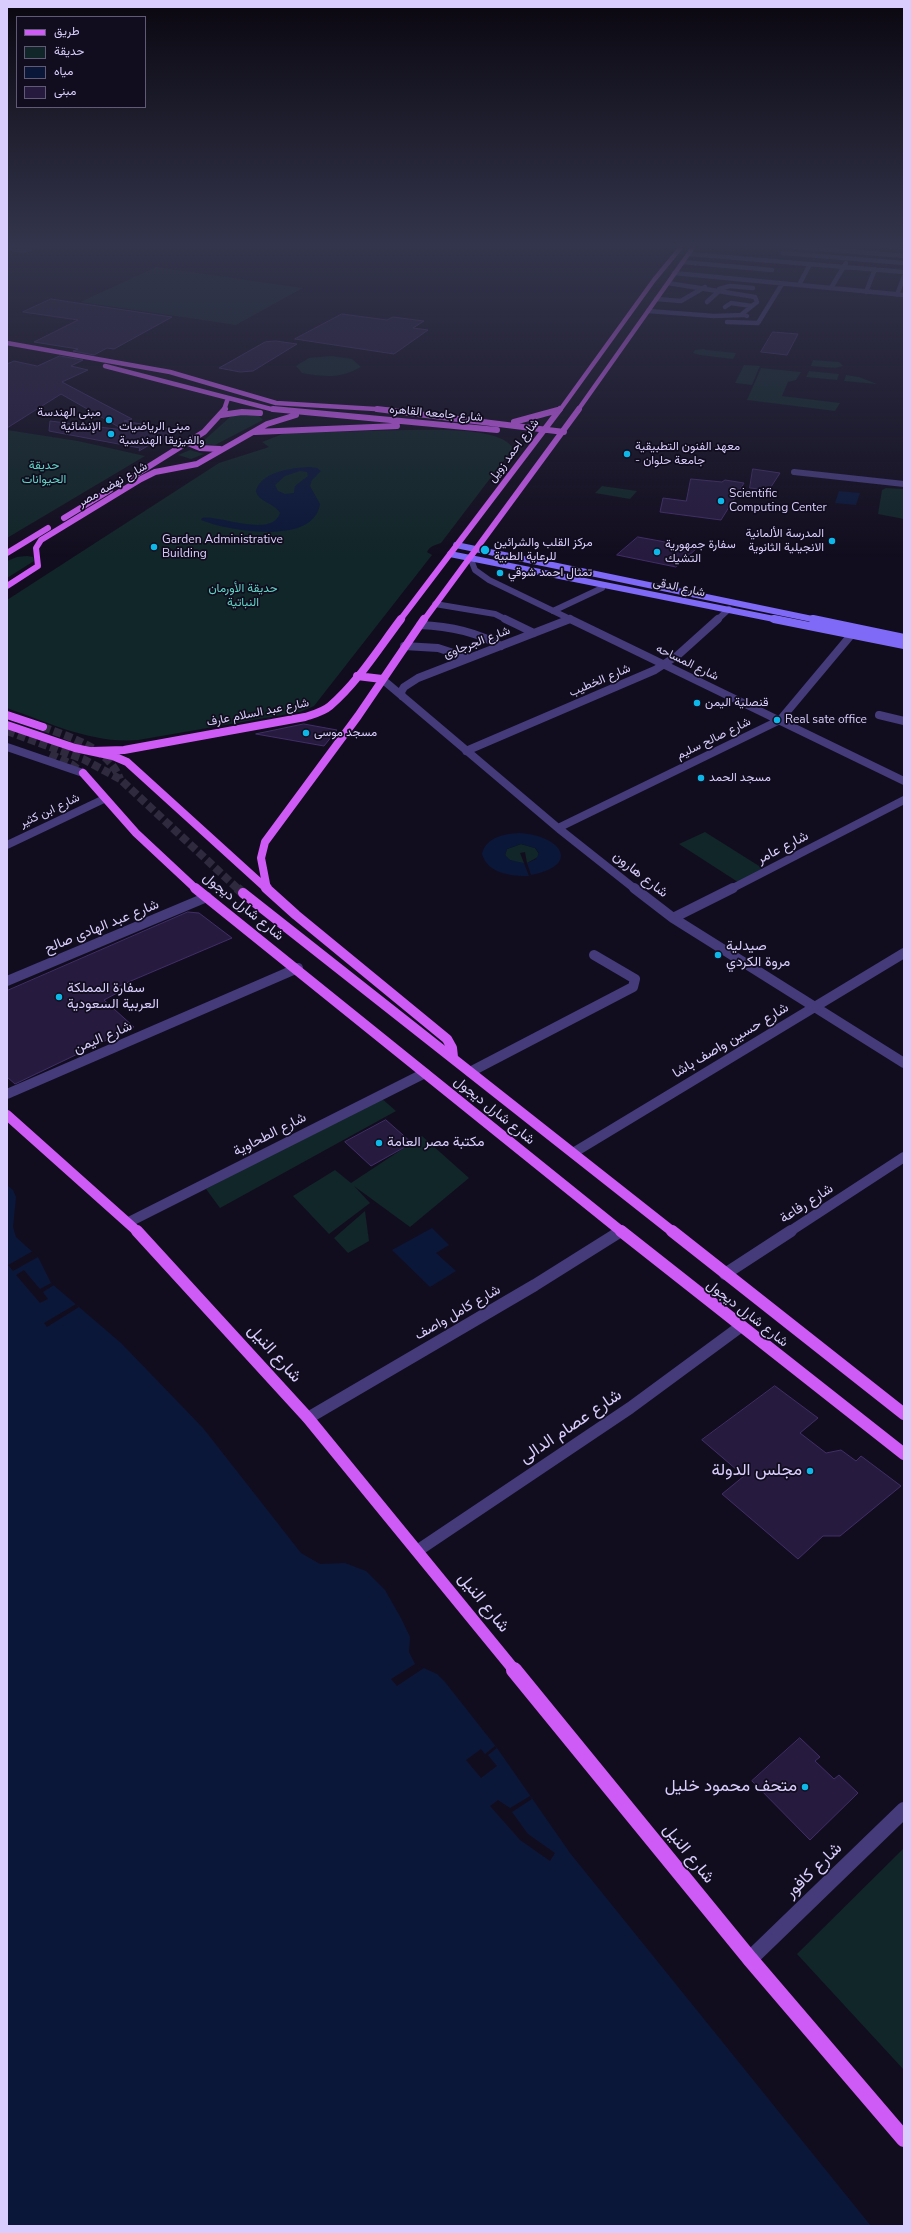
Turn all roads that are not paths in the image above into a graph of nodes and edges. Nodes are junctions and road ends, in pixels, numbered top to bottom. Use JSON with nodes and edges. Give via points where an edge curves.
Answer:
{"nodes":[{"id":1,"x":14,"y":350,"type":"edge"},
{"id":2,"x":48,"y":350,"type":"edge"},
{"id":3,"x":602,"y":350,"type":"edge"},
{"id":4,"x":620,"y":350,"type":"edge"},
{"id":5,"x":228,"y":398,"type":"junction"},
{"id":6,"x":565,"y":400,"type":"junction"},
{"id":7,"x":584,"y":402,"type":"junction"},
{"id":8,"x":391,"y":410,"type":"junction"},
{"id":9,"x":558,"y":410,"type":"junction"},
{"id":10,"x":302,"y":413,"type":"junction"},
{"id":11,"x":221,"y":415,"type":"junction"},
{"id":12,"x":383,"y":420,"type":"junction"},
{"id":13,"x":267,"y":424,"type":"junction"},
{"id":14,"x":501,"y":424,"type":"junction"},
{"id":15,"x":444,"y":425,"type":"junction"},
{"id":16,"x":544,"y":429,"type":"junction"},
{"id":17,"x":251,"y":432,"type":"junction"},
{"id":18,"x":564,"y":432,"type":"junction"},
{"id":19,"x":540,"y":436,"type":"junction"},
{"id":20,"x":547,"y":436,"type":"dead end"},
{"id":21,"x":553,"y":437,"type":"dead end"},
{"id":22,"x":559,"y":438,"type":"junction"},
{"id":23,"x":188,"y":443,"type":"junction"},
{"id":24,"x":220,"y":449,"type":"junction"},
{"id":25,"x":794,"y":472,"type":"dead end"},
{"id":26,"x":904,"y":484,"type":"edge"},
{"id":27,"x":456,"y":545,"type":"junction"},
{"id":28,"x":476,"y":549,"type":"junction"},
{"id":29,"x":7,"y":553,"type":"edge"},
{"id":30,"x":450,"y":554,"type":"junction"},
{"id":31,"x":470,"y":557,"type":"junction"},
{"id":32,"x":7,"y":576,"type":"edge"},
{"id":33,"x":10,"y":585,"type":"edge"},
{"id":34,"x":602,"y":588,"type":"dead end"},
{"id":35,"x":435,"y":604,"type":"junction"},
{"id":36,"x":729,"y":609,"type":"junction"},
{"id":37,"x":553,"y":611,"type":"junction"},
{"id":38,"x":570,"y":619,"type":"junction"},
{"id":39,"x":420,"y":625,"type":"junction"},
{"id":40,"x":534,"y":633,"type":"junction"},
{"id":41,"x":852,"y":634,"type":"junction"},
{"id":42,"x":904,"y":638,"type":"edge"},
{"id":43,"x":904,"y":645,"type":"edge"},
{"id":44,"x":404,"y":646,"type":"junction"},
{"id":45,"x":501,"y":646,"type":"junction"},
{"id":46,"x":469,"y":658,"type":"junction"},
{"id":47,"x":665,"y":665,"type":"junction"},
{"id":48,"x":357,"y":676,"type":"junction"},
{"id":49,"x":382,"y":679,"type":"junction"},
{"id":50,"x":402,"y":696,"type":"junction"},
{"id":51,"x":7,"y":715,"type":"edge"},
{"id":52,"x":879,"y":715,"type":"dead end"},
{"id":53,"x":780,"y":720,"type":"junction"},
{"id":54,"x":904,"y":721,"type":"edge"},
{"id":55,"x":7,"y":725,"type":"edge"},
{"id":56,"x":42,"y":727,"type":"tunnel mouth"},
{"id":57,"x":7,"y":747,"type":"edge"},
{"id":58,"x":92,"y":751,"type":"junction"},
{"id":59,"x":466,"y":751,"type":"junction"},
{"id":60,"x":83,"y":773,"type":"joint"},
{"id":61,"x":904,"y":780,"type":"edge"},
{"id":62,"x":104,"y":799,"type":"junction"},
{"id":63,"x":904,"y":800,"type":"edge"},
{"id":64,"x":558,"y":828,"type":"junction"},
{"id":65,"x":7,"y":845,"type":"edge"},
{"id":66,"x":267,"y":889,"type":"junction"},
{"id":67,"x":243,"y":893,"type":"tunnel mouth"},
{"id":68,"x":207,"y":897,"type":"junction"},
{"id":69,"x":674,"y":918,"type":"junction"},
{"id":70,"x":904,"y":953,"type":"edge"},
{"id":71,"x":594,"y":955,"type":"dead end"},
{"id":72,"x":298,"y":968,"type":"junction"},
{"id":73,"x":7,"y":981,"type":"edge"},
{"id":74,"x":816,"y":1006,"type":"junction"},
{"id":75,"x":452,"y":1057,"type":"junction"},
{"id":76,"x":904,"y":1063,"type":"edge"},
{"id":77,"x":470,"y":1072,"type":"junction"},
{"id":78,"x":425,"y":1073,"type":"junction"},
{"id":79,"x":7,"y":1094,"type":"edge"},
{"id":80,"x":7,"y":1115,"type":"edge"},
{"id":81,"x":573,"y":1153,"type":"junction"},
{"id":82,"x":904,"y":1157,"type":"edge"},
{"id":83,"x":129,"y":1222,"type":"junction"},
{"id":84,"x":621,"y":1231,"type":"junction"},
{"id":85,"x":725,"y":1274,"type":"junction"},
{"id":86,"x":740,"y":1327,"type":"junction"},
{"id":87,"x":904,"y":1414,"type":"edge"},
{"id":88,"x":308,"y":1418,"type":"junction"},
{"id":89,"x":904,"y":1454,"type":"edge"},
{"id":90,"x":418,"y":1551,"type":"junction"},
{"id":91,"x":904,"y":1810,"type":"edge"},
{"id":92,"x":750,"y":1959,"type":"junction"},
{"id":93,"x":904,"y":2139,"type":"edge"}],
"edges":[{"from":1,"to":5,"type":"main road","name":"شارع جامعه القاهره","via":[[119,369]]},
{"from":2,"to":8,"type":"main road","name":"شارع جامعه القاهره","via":[[170,372],[276,403]]},
{"from":3,"to":6,"type":"main road","name":"شارع احمد زويل"},
{"from":4,"to":7,"type":"main road","name":"شارع احمد زويل"},
{"from":5,"to":10,"type":"main road","name":"شارع جامعه القاهره","via":[[259,407]]},
{"from":5,"to":11,"type":"main road","name":"شارع نهضه مصر","via":[[226,410]]},
{"from":6,"to":7,"type":"main road"},
{"from":6,"to":9,"type":"main road","name":"شارع احمد زويل"},
{"from":7,"to":18,"type":"main road","name":"شارع احمد زويل"},
{"from":8,"to":12,"type":"main road","via":[[392,415]]},
{"from":8,"to":14,"type":"main road","name":"شارع جامعه القاهره"},
{"from":9,"to":14,"type":"main road","via":[[532,419]]},
{"from":9,"to":16,"type":"main road","name":"شارع احمد زويل"},
{"from":10,"to":12,"type":"main road","name":"شارع جامعه القاهره"},
{"from":10,"to":13,"type":"main road","name":"شارع نهضه مصر"},
{"from":11,"to":13,"type":"main road","via":[[258,412],[268,417]]},
{"from":11,"to":23,"type":"main road","name":"شارع نهضه مصر"},
{"from":12,"to":15,"type":"main road","name":"شارع جامعه القاهره"},
{"from":13,"to":17,"type":"main road","name":"شارع نهضه مصر"},
{"from":14,"to":16,"type":"main road","name":"شارع جامعه القاهره"},
{"from":15,"to":17,"type":"main road"},
{"from":15,"to":19,"type":"main road","name":"شارع جامعه القاهره"},
{"from":16,"to":18,"type":"main road","name":"شارع جامعه القاهره"},
{"from":16,"to":19,"type":"main road","name":"شارع احمد زويل"},
{"from":17,"to":24,"type":"main road","name":"شارع نهضه مصر"},
{"from":18,"to":22,"type":"main road","name":"شارع احمد زويل"},
{"from":19,"to":20,"type":"main road","name":"شارع جامعه القاهره"},
{"from":19,"to":27,"type":"main road","name":"شارع احمد زويل"},
{"from":21,"to":22,"type":"main road"},
{"from":22,"to":28,"type":"main road","name":"شارع احمد زويل"},
{"from":23,"to":24,"type":"main road","via":[[200,448]]},
{"from":23,"to":29,"type":"main road","name":"شارع نهضه مصر"},
{"from":24,"to":33,"type":"main road","name":"شارع نهضه مصر","via":[[197,464],[147,476],[41,540],[36,548],[38,566]]},
{"from":25,"to":26,"type":"street"},
{"from":27,"to":28,"type":"main road","name":"شارع الدقى"},
{"from":27,"to":30,"type":"main road","name":"شارع احمد زويل"},
{"from":28,"to":31,"type":"main road","name":"شارع احمد زويل"},
{"from":28,"to":42,"type":"main road","name":"شارع الدقى"},
{"from":30,"to":31,"type":"main road","name":"شارع الدقى"},
{"from":30,"to":48,"type":"main road","name":"شارع عبد السلام عارف"},
{"from":31,"to":35,"type":"main road"},
{"from":31,"to":36,"type":"main road","name":"شارع الدقى"},
{"from":31,"to":37,"type":"street","name":"شارع المساحه","via":[[473,567],[484,577]]},
{"from":32,"to":33,"type":"main road","via":[[12,580]]},
{"from":34,"to":37,"type":"street"},
{"from":35,"to":39,"type":"main road"},
{"from":35,"to":40,"type":"street","via":[[495,614]]},
{"from":36,"to":41,"type":"main road","name":"شارع الدقى"},
{"from":36,"to":47,"type":"street","name":"شارع الخطيب"},
{"from":37,"to":38,"type":"street","name":"شارع المساحه"},
{"from":38,"to":40,"type":"street","name":"شارع الجرجاوى"},
{"from":38,"to":47,"type":"street","name":"شارع المساحه"},
{"from":39,"to":44,"type":"main road"},
{"from":39,"to":45,"type":"street","via":[[457,628],[484,636]]},
{"from":40,"to":45,"type":"street","name":"شارع الجرجاوى"},
{"from":41,"to":43,"type":"main road","name":"شارع الدقى"},
{"from":41,"to":53,"type":"street","name":"شارع صالح سليم"},
{"from":44,"to":46,"type":"street","via":[[424,645],[446,649]]},
{"from":44,"to":49,"type":"main road"},
{"from":45,"to":46,"type":"street","name":"شارع الجرجاوى"},
{"from":46,"to":50,"type":"street","name":"شارع الجرجاوى","via":[[410,682],[401,692]]},
{"from":47,"to":53,"type":"street","name":"شارع المساحه"},
{"from":47,"to":59,"type":"street","name":"شارع الخطيب"},
{"from":48,"to":49,"type":"main road"},
{"from":48,"to":58,"type":"main road","name":"شارع عبد السلام عارف","via":[[330,706],[312,715],[124,750]]},
{"from":49,"to":50,"type":"street","name":"شارع هارون"},
{"from":49,"to":66,"type":"main road","via":[[358,716],[265,842],[261,858]]},
{"from":50,"to":59,"type":"street","name":"شارع هارون"},
{"from":51,"to":56,"type":"main road"},
{"from":52,"to":54,"type":"street"},
{"from":53,"to":61,"type":"street","name":"شارع المساحه"},
{"from":53,"to":64,"type":"street","name":"شارع صالح سليم"},
{"from":55,"to":58,"type":"main road","name":"شارع شارل ديجول","via":[[68,746]]},
{"from":57,"to":60,"type":"street"},
{"from":58,"to":66,"type":"main road","name":"شارع شارل ديجول","via":[[127,762]]},
{"from":59,"to":64,"type":"street","name":"شارع هارون"},
{"from":60,"to":62,"type":"main road","name":"شارع شارل ديجول"},
{"from":62,"to":65,"type":"street","name":"شارع ابن كثير"},
{"from":62,"to":68,"type":"main road","name":"شارع شارل ديجول","via":[[170,866]]},
{"from":63,"to":69,"type":"street","name":"شارع عامر"},
{"from":64,"to":69,"type":"street","name":"شارع هارون"},
{"from":66,"to":75,"type":"main road","name":"شارع شارل ديجول","via":[[447,1039],[452,1048]]},
{"from":67,"to":75,"type":"main road","name":"شارع شارل ديجول"},
{"from":68,"to":72,"type":"main road","name":"شارع شارل ديجول"},
{"from":68,"to":73,"type":"street","name":"شارع عبد الهادى صالح"},
{"from":69,"to":74,"type":"street","name":"شارع هارون"},
{"from":70,"to":74,"type":"street","name":"شارع حسين واصف باشا"},
{"from":71,"to":77,"type":"street","via":[[635,979],[633,987]]},
{"from":72,"to":78,"type":"main road","name":"شارع شارل ديجول"},
{"from":72,"to":79,"type":"street","name":"شارع اليمن"},
{"from":74,"to":76,"type":"street","name":"شارع هارون"},
{"from":74,"to":81,"type":"street","name":"شارع حسين واصف باشا"},
{"from":75,"to":77,"type":"main road","name":"شارع شارل ديجول"},
{"from":77,"to":81,"type":"main road","name":"شارع شارل ديجول"},
{"from":78,"to":83,"type":"street","name":"شارع الطحاوية"},
{"from":78,"to":84,"type":"main road","name":"شارع شارل ديجول"},
{"from":80,"to":83,"type":"main road","name":"شارع النيل"},
{"from":81,"to":85,"type":"main road","name":"شارع شارل ديجول"},
{"from":82,"to":85,"type":"street","name":"شارع رفاعة"},
{"from":83,"to":88,"type":"main road","name":"شارع النيل"},
{"from":84,"to":86,"type":"main road","name":"شارع شارل ديجول"},
{"from":84,"to":88,"type":"street","name":"شارع كامل واصف","via":[[535,1285]]},
{"from":85,"to":87,"type":"main road","name":"شارع شارل ديجول"},
{"from":86,"to":89,"type":"main road","name":"شارع شارل ديجول"},
{"from":86,"to":90,"type":"street","name":"شارع عصام الدالى","via":[[630,1408]]},
{"from":88,"to":90,"type":"main road","name":"شارع النيل"},
{"from":90,"to":92,"type":"main road","name":"شارع النيل"},
{"from":91,"to":92,"type":"street","name":"شارع كافور"},
{"from":92,"to":93,"type":"main road","name":"شارع النيل"}]}
